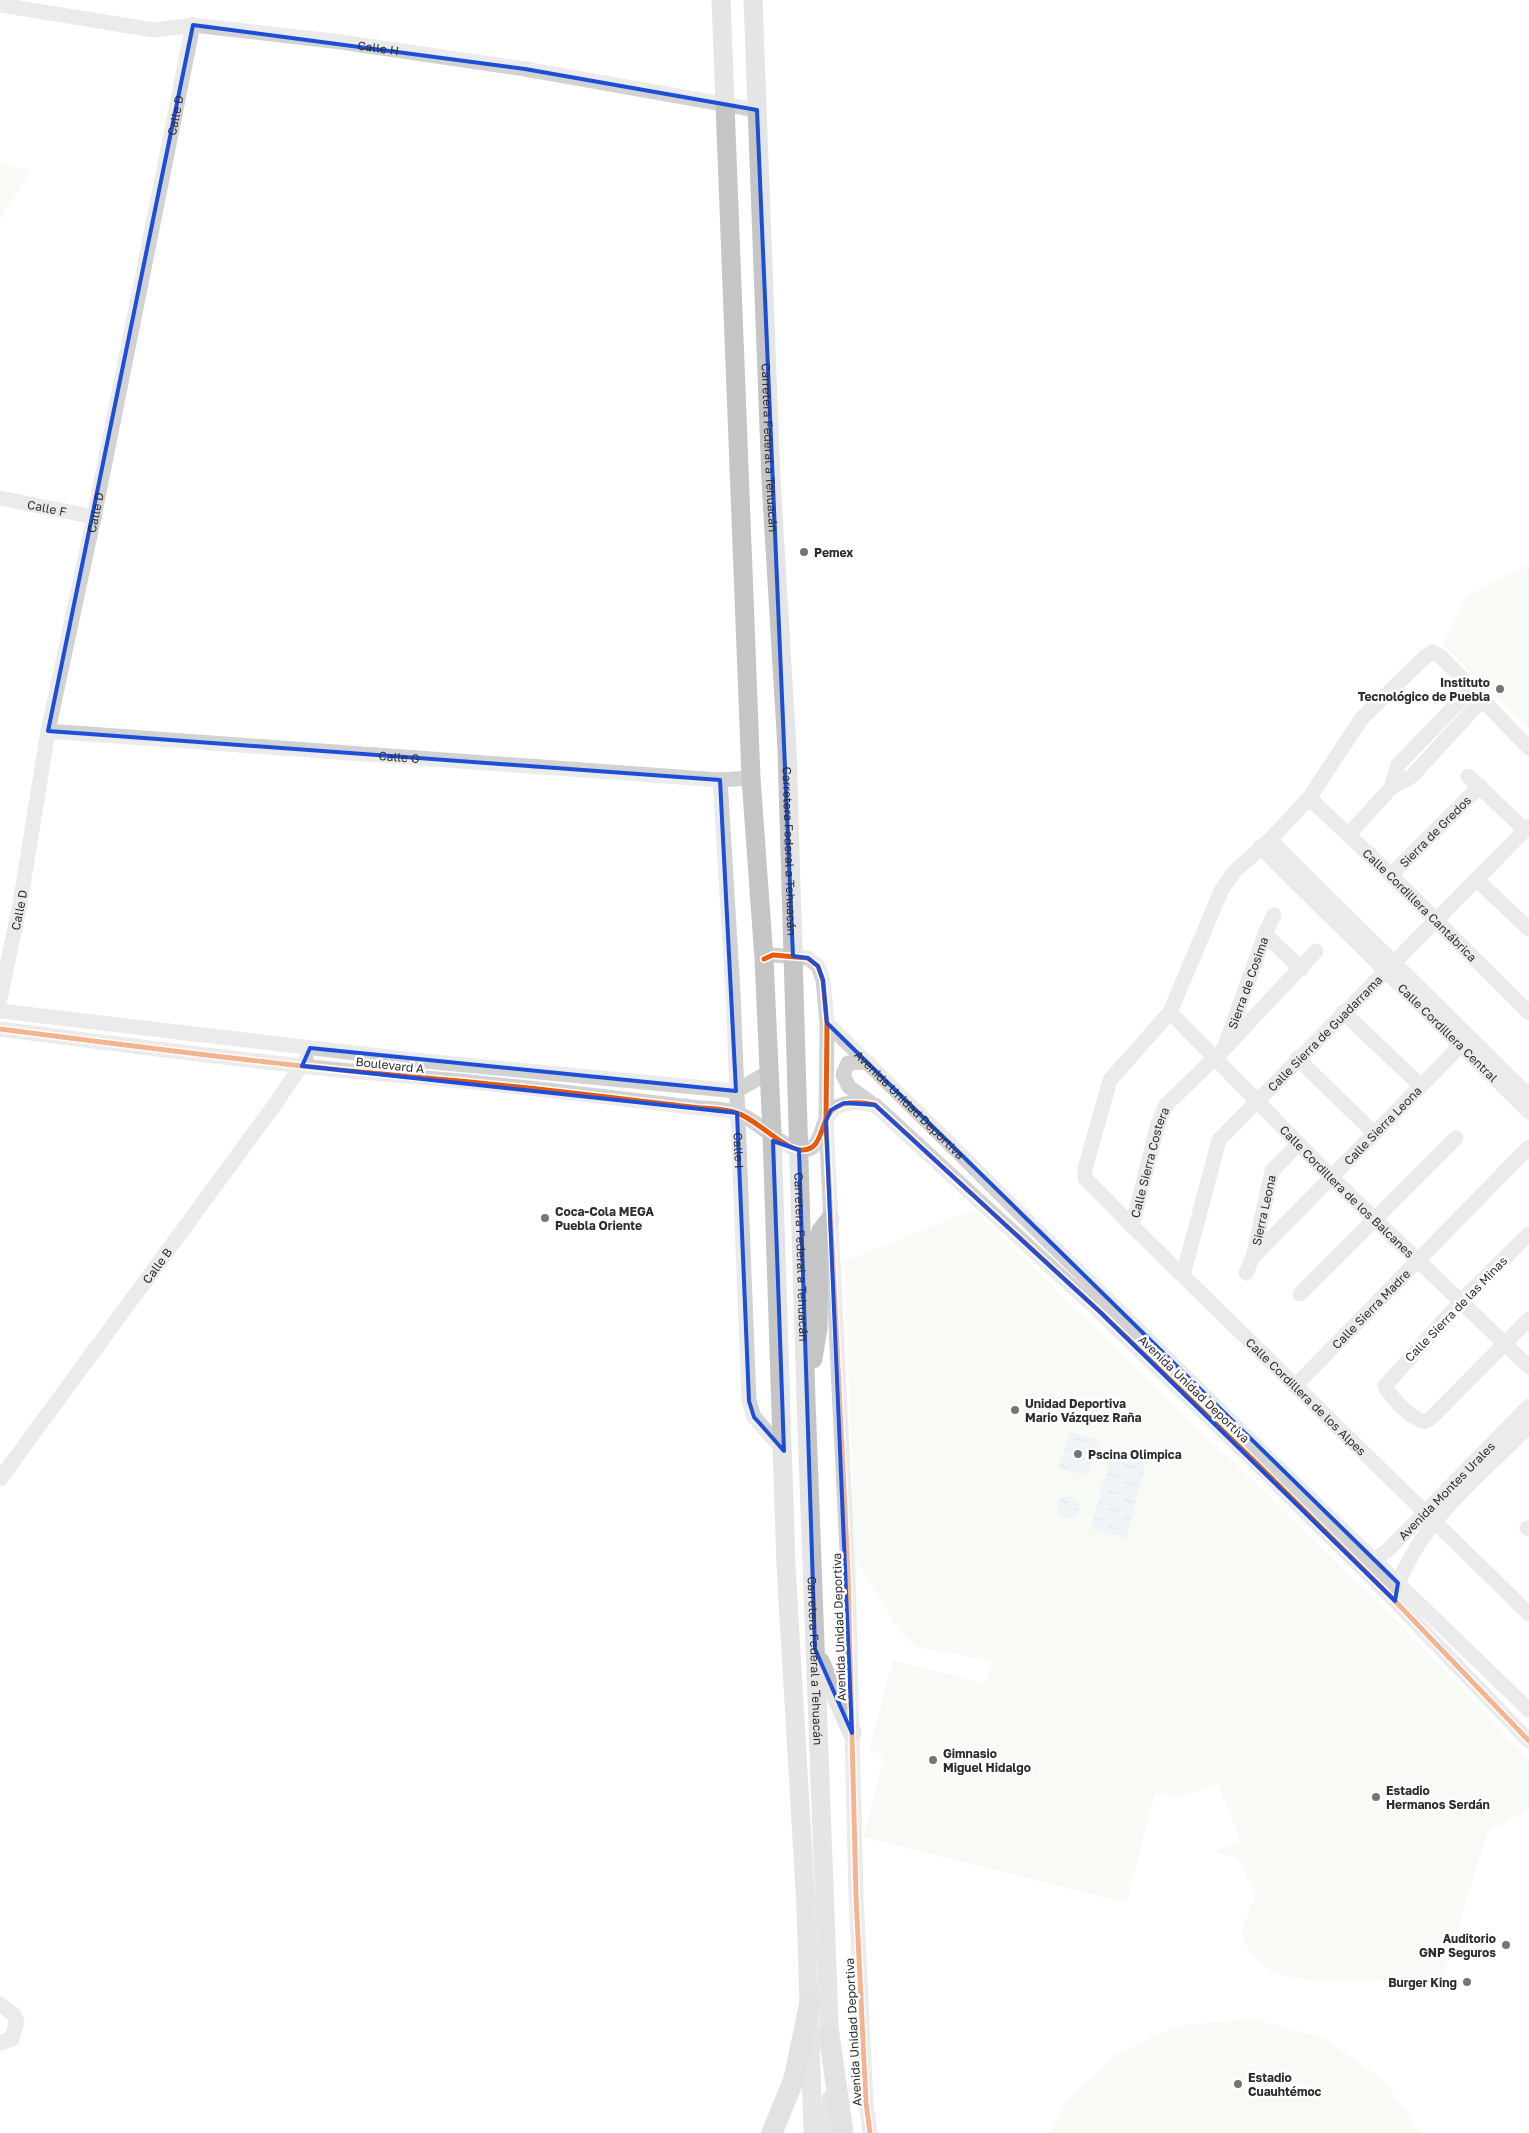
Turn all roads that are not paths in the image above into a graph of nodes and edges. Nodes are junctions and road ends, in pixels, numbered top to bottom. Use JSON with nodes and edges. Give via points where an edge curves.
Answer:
{"nodes":[{"id":1,"x":721,"y":0,"type":"edge"},
{"id":2,"x":753,"y":0,"type":"edge"},
{"id":3,"x":0,"y":5,"type":"edge"},
{"id":4,"x":193,"y":25,"type":"junction"},
{"id":5,"x":725,"y":104,"type":"junction"},
{"id":6,"x":757,"y":110,"type":"junction"},
{"id":7,"x":0,"y":498,"type":"edge"},
{"id":8,"x":94,"y":517,"type":"junction"},
{"id":9,"x":1471,"y":689,"type":"junction"},
{"id":10,"x":1482,"y":700,"type":"junction"},
{"id":11,"x":48,"y":731,"type":"junction"},
{"id":12,"x":1529,"y":748,"type":"edge"},
{"id":13,"x":751,"y":778,"type":"junction"},
{"id":14,"x":720,"y":780,"type":"junction"},
{"id":15,"x":1391,"y":788,"type":"junction"},
{"id":16,"x":1309,"y":798,"type":"junction"},
{"id":17,"x":1526,"y":834,"type":"edge"},
{"id":18,"x":1348,"y":835,"type":"junction"},
{"id":19,"x":1265,"y":844,"type":"junction"},
{"id":20,"x":1391,"y":875,"type":"junction"},
{"id":21,"x":1476,"y":878,"type":"junction"},
{"id":22,"x":1274,"y":916,"type":"dead end"},
{"id":23,"x":1436,"y":920,"type":"junction"},
{"id":24,"x":1529,"y":929,"type":"edge"},
{"id":25,"x":1265,"y":934,"type":"junction"},
{"id":26,"x":1316,"y":951,"type":"dead end"},
{"id":27,"x":793,"y":956,"type":"junction"},
{"id":28,"x":764,"y":959,"type":"junction"},
{"id":29,"x":1390,"y":966,"type":"junction"},
{"id":30,"x":1301,"y":969,"type":"junction"},
{"id":31,"x":0,"y":999,"type":"edge"},
{"id":32,"x":0,"y":1011,"type":"edge"},
{"id":33,"x":1170,"y":1012,"type":"junction"},
{"id":34,"x":1344,"y":1012,"type":"junction"},
{"id":35,"x":1529,"y":1013,"type":"edge"},
{"id":36,"x":827,"y":1023,"type":"junction"},
{"id":37,"x":0,"y":1029,"type":"edge"},
{"id":38,"x":1461,"y":1045,"type":"junction"},
{"id":39,"x":310,"y":1048,"type":"junction"},
{"id":40,"x":1219,"y":1054,"type":"junction"},
{"id":41,"x":1297,"y":1058,"type":"junction"},
{"id":42,"x":868,"y":1062,"type":"junction"},
{"id":43,"x":302,"y":1066,"type":"junction"},
{"id":44,"x":534,"y":1071,"type":"junction"},
{"id":45,"x":769,"y":1072,"type":"junction"},
{"id":46,"x":1421,"y":1086,"type":"junction"},
{"id":47,"x":531,"y":1088,"type":"junction"},
{"id":48,"x":736,"y":1091,"type":"junction"},
{"id":49,"x":1529,"y":1096,"type":"edge"},
{"id":50,"x":1256,"y":1101,"type":"junction"},
{"id":51,"x":875,"y":1105,"type":"junction"},
{"id":52,"x":1529,"y":1112,"type":"edge"},
{"id":53,"x":737,"y":1113,"type":"junction"},
{"id":54,"x":826,"y":1121,"type":"junction"},
{"id":55,"x":1373,"y":1132,"type":"junction"},
{"id":56,"x":772,"y":1134,"type":"junction"},
{"id":57,"x":1456,"y":1138,"type":"dead end"},
{"id":58,"x":1298,"y":1144,"type":"junction"},
{"id":59,"x":1529,"y":1147,"type":"edge"},
{"id":60,"x":799,"y":1150,"type":"junction"},
{"id":61,"x":1332,"y":1177,"type":"junction"},
{"id":62,"x":830,"y":1219,"type":"junction"},
{"id":63,"x":1375,"y":1219,"type":"junction"},
{"id":64,"x":1132,"y":1226,"type":"junction"},
{"id":65,"x":1529,"y":1234,"type":"edge"},
{"id":66,"x":1253,"y":1257,"type":"junction"},
{"id":67,"x":1417,"y":1260,"type":"junction"},
{"id":68,"x":1246,"y":1273,"type":"dead end"},
{"id":69,"x":1183,"y":1275,"type":"junction"},
{"id":70,"x":1300,"y":1294,"type":"dead end"},
{"id":71,"x":1461,"y":1301,"type":"junction"},
{"id":72,"x":1107,"y":1309,"type":"junction"},
{"id":73,"x":1529,"y":1319,"type":"edge"},
{"id":74,"x":1505,"y":1344,"type":"junction"},
{"id":75,"x":1159,"y":1360,"type":"junction"},
{"id":76,"x":1529,"y":1367,"type":"edge"},
{"id":77,"x":1295,"y":1386,"type":"junction"},
{"id":78,"x":806,"y":1400,"type":"junction"},
{"id":79,"x":1529,"y":1406,"type":"edge"},
{"id":80,"x":1522,"y":1432,"type":"edge"},
{"id":81,"x":784,"y":1451,"type":"junction"},
{"id":82,"x":0,"y":1479,"type":"edge"},
{"id":83,"x":1430,"y":1517,"type":"junction"},
{"id":84,"x":1380,"y":1556,"type":"junction"},
{"id":85,"x":1358,"y":1565,"type":"junction"},
{"id":86,"x":1403,"y":1568,"type":"junction"},
{"id":87,"x":1398,"y":1583,"type":"junction"},
{"id":88,"x":1395,"y":1601,"type":"junction"},
{"id":89,"x":1529,"y":1614,"type":"edge"},
{"id":90,"x":815,"y":1649,"type":"junction"},
{"id":91,"x":1529,"y":1710,"type":"edge"},
{"id":92,"x":852,"y":1733,"type":"junction"},
{"id":93,"x":1529,"y":1741,"type":"edge"},
{"id":94,"x":810,"y":2002,"type":"junction"},
{"id":95,"x":0,"y":2004,"type":"edge"},
{"id":96,"x":830,"y":2034,"type":"junction"},
{"id":97,"x":6,"y":2041,"type":"edge"},
{"id":98,"x":772,"y":2133,"type":"edge"},
{"id":99,"x":813,"y":2133,"type":"edge"},
{"id":100,"x":831,"y":2133,"type":"edge"},
{"id":101,"x":843,"y":2133,"type":"edge"},
{"id":102,"x":870,"y":2133,"type":"edge"}],
"edges":[{"from":1,"to":5,"type":"main road","name":"Carretera Federal a Tehuacán"},
{"from":2,"to":6,"type":"main road","name":"Carretera Federal a Tehuacán"},
{"from":3,"to":4,"type":"street","name":"Calle H","via":[[154,30]]},
{"from":4,"to":5,"type":"street","name":"Calle H","via":[[341,42],[525,69]]},
{"from":4,"to":8,"type":"street","name":"Calle D"},
{"from":5,"to":6,"type":"street","name":"Calle H"},
{"from":5,"to":13,"type":"main road","name":"Carretera Federal a Tehuacán"},
{"from":6,"to":27,"type":"main road","name":"Carretera Federal a Tehuacán","via":[[771,482],[787,749]]},
{"from":7,"to":8,"type":"street","name":"Calle F"},
{"from":8,"to":11,"type":"street","name":"Calle D"},
{"from":9,"to":10,"type":"street"},
{"from":9,"to":15,"type":"street","via":[[1398,765]]},
{"from":9,"to":16,"type":"street","via":[[1441,657],[1433,652],[1426,656],[1362,718]]},
{"from":10,"to":12,"type":"street"},
{"from":10,"to":15,"type":"street","via":[[1412,776]]},
{"from":11,"to":14,"type":"street","name":"Calle G"},
{"from":11,"to":31,"type":"street","name":"Calle D","via":[[20,904]]},
{"from":13,"to":14,"type":"street","name":"Calle G"},
{"from":13,"to":28,"type":"main road","name":"Carretera Federal a Tehuacán"},
{"from":14,"to":48,"type":"street","name":"Calle I"},
{"from":15,"to":18,"type":"street"},
{"from":16,"to":18,"type":"street","name":"Calle Cordillera Cantábrica"},
{"from":16,"to":19,"type":"street"},
{"from":17,"to":20,"type":"street","name":"Sierra de Gredos","via":[[1474,781]]},
{"from":17,"to":21,"type":"street","name":"Calle Sierra de Guadarrama"},
{"from":18,"to":20,"type":"street","name":"Calle Cordillera Cantábrica"},
{"from":19,"to":29,"type":"street","name":"Calle Cordillera Central"},
{"from":19,"to":33,"type":"street","via":[[1235,871],[1222,889]]},
{"from":20,"to":23,"type":"street","name":"Calle Cordillera Cantábrica"},
{"from":21,"to":23,"type":"street","name":"Calle Sierra de Guadarrama"},
{"from":21,"to":24,"type":"street"},
{"from":22,"to":25,"type":"street"},
{"from":23,"to":29,"type":"street","name":"Calle Sierra de Guadarrama"},
{"from":23,"to":35,"type":"street","name":"Calle Cordillera Cantábrica"},
{"from":25,"to":30,"type":"street","name":"Sierra de Cosima"},
{"from":25,"to":40,"type":"street","name":"Sierra de Cosima"},
{"from":26,"to":30,"type":"street","name":"Sierra de Cosima"},
{"from":27,"to":28,"type":"street","name":"Avenida Unidad Deportiva"},
{"from":27,"to":36,"type":"street","name":"Avenida Unidad Deportiva","via":[[808,958],[818,966],[823,980]]},
{"from":27,"to":60,"type":"main road","name":"Carretera Federal a Tehuacán"},
{"from":28,"to":45,"type":"main road","name":"Carretera Federal a Tehuacán"},
{"from":29,"to":34,"type":"street","name":"Calle Sierra de Guadarrama"},
{"from":29,"to":38,"type":"street","name":"Calle Cordillera Central"},
{"from":29,"to":49,"type":"street","name":"Calle Cordillera Central"},
{"from":30,"to":40,"type":"street","name":"Sierra de Cosima"},
{"from":32,"to":39,"type":"street","name":"Boulevard A"},
{"from":33,"to":40,"type":"street","name":"Calle Cordillera de los Balcanes"},
{"from":33,"to":64,"type":"street","name":"Calle Cordillera de los Alpes","via":[[1110,1080],[1085,1169],[1085,1178]]},
{"from":34,"to":41,"type":"street","name":"Calle Sierra de Guadarrama"},
{"from":34,"to":46,"type":"street"},
{"from":36,"to":42,"type":"street","name":"Avenida Unidad Deportiva"},
{"from":36,"to":54,"type":"street","name":"Avenida Unidad Deportiva"},
{"from":37,"to":43,"type":"street","name":"Boulevard A"},
{"from":38,"to":46,"type":"street","name":"Calle Sierra Leona"},
{"from":38,"to":52,"type":"street","name":"Calle Cordillera Central"},
{"from":39,"to":43,"type":"street","name":"Calle B"},
{"from":39,"to":44,"type":"street","name":"Boulevard A"},
{"from":40,"to":50,"type":"street","name":"Calle Cordillera de los Balcanes"},
{"from":40,"to":64,"type":"street","name":"Calle Sierra Costera","via":[[1166,1105],[1158,1124]]},
{"from":41,"to":50,"type":"street","name":"Calle Sierra de Guadarrama"},
{"from":41,"to":55,"type":"street"},
{"from":42,"to":51,"type":"street","via":[[848,1063],[843,1075],[849,1087]]},
{"from":42,"to":72,"type":"street","name":"Avenida Unidad Deportiva"},
{"from":43,"to":47,"type":"street","name":"Boulevard A"},
{"from":43,"to":82,"type":"street","name":"Calle B"},
{"from":44,"to":47,"type":"street"},
{"from":44,"to":48,"type":"street","name":"Boulevard A"},
{"from":45,"to":48,"type":"street"},
{"from":45,"to":56,"type":"main road","name":"Carretera Federal a Tehuacán"},
{"from":46,"to":55,"type":"street","name":"Calle Sierra Leona"},
{"from":47,"to":53,"type":"street","name":"Boulevard A"},
{"from":48,"to":53,"type":"street","name":"Calle I"},
{"from":50,"to":58,"type":"street","name":"Calle Cordillera de los Balcanes"},
{"from":50,"to":69,"type":"street","name":"Calle Sierra de Guadarrama","via":[[1218,1140]]},
{"from":51,"to":54,"type":"street","name":"Avenida Unidad Deportiva","via":[[854,1101],[837,1105]]},
{"from":51,"to":72,"type":"street","name":"Avenida Unidad Deportiva"},
{"from":53,"to":56,"type":"street","name":"Boulevard A"},
{"from":53,"to":81,"type":"street","name":"Calle I","via":[[749,1401],[754,1417]]},
{"from":54,"to":60,"type":"street","name":"Avenida Unidad Deportiva","via":[[816,1144]]},
{"from":54,"to":62,"type":"street","name":"Avenida Unidad Deportiva"},
{"from":55,"to":61,"type":"street","name":"Calle Sierra Leona"},
{"from":56,"to":60,"type":"street","via":[[786,1146]]},
{"from":56,"to":81,"type":"main road","name":"Carretera Federal a Tehuacán"},
{"from":57,"to":63,"type":"street"},
{"from":58,"to":61,"type":"street","name":"Calle Cordillera de los Balcanes"},
{"from":58,"to":66,"type":"street","name":"Sierra Leona","via":[[1272,1171]]},
{"from":59,"to":67,"type":"street","name":"Calle Sierra Madre"},
{"from":60,"to":78,"type":"main road","name":"Carretera Federal a Tehuacán"},
{"from":61,"to":63,"type":"street","name":"Calle Cordillera de los Balcanes"},
{"from":61,"to":66,"type":"street","name":"Calle Sierra Leona"},
{"from":62,"to":78,"type":"main road","via":[[819,1238],[818,1328]]},
{"from":62,"to":92,"type":"street","name":"Avenida Unidad Deportiva","via":[[848,1572]]},
{"from":63,"to":67,"type":"street","name":"Calle Cordillera de los Balcanes"},
{"from":63,"to":70,"type":"street"},
{"from":64,"to":69,"type":"street","name":"Calle Cordillera de los Alpes"},
{"from":65,"to":71,"type":"street","name":"Calle Sierra de las Minas"},
{"from":66,"to":68,"type":"street","name":"Calle Sierra Leona"},
{"from":67,"to":71,"type":"street","name":"Calle Cordillera de los Balcanes"},
{"from":67,"to":77,"type":"street","name":"Calle Sierra Madre"},
{"from":69,"to":77,"type":"street","name":"Calle Cordillera de los Alpes"},
{"from":71,"to":74,"type":"street","name":"Calle Cordillera de los Balcanes"},
{"from":71,"to":74,"type":"street","name":"Calle Sierra de las Minas","via":[[1385,1386],[1388,1393],[1424,1422]]},
{"from":72,"to":75,"type":"street","name":"Avenida Unidad Deportiva"},
{"from":73,"to":74,"type":"street"},
{"from":74,"to":76,"type":"street","name":"Calle Cordillera de los Balcanes"},
{"from":75,"to":84,"type":"street","name":"Avenida Unidad Deportiva"},
{"from":75,"to":85,"type":"street","name":"Avenida Unidad Deportiva"},
{"from":77,"to":83,"type":"street","name":"Calle Cordillera de los Alpes"},
{"from":78,"to":90,"type":"main road","name":"Carretera Federal a Tehuacán"},
{"from":79,"to":80,"type":"street","name":"Avenida Montes Urales"},
{"from":80,"to":83,"type":"street","name":"Avenida Montes Urales"},
{"from":81,"to":94,"type":"main road","name":"Carretera Federal a Tehuacán","via":[[786,1566]]},
{"from":83,"to":84,"type":"street","name":"Avenida Montes Urales"},
{"from":83,"to":86,"type":"street","name":"Avenida Montes Urales"},
{"from":83,"to":89,"type":"street","name":"Calle Cordillera de los Alpes"},
{"from":84,"to":85,"type":"street","name":"Avenida Montes Urales"},
{"from":84,"to":86,"type":"street"},
{"from":84,"to":87,"type":"street","name":"Avenida Unidad Deportiva"},
{"from":85,"to":88,"type":"street","name":"Avenida Unidad Deportiva"},
{"from":86,"to":87,"type":"street","name":"Avenida Montes Urales"},
{"from":87,"to":88,"type":"street","name":"Avenida Montes Urales"},
{"from":87,"to":91,"type":"street","name":"Avenida Unidad Deportiva"},
{"from":88,"to":93,"type":"street","name":"Avenida Unidad Deportiva"},
{"from":90,"to":92,"type":"main road"},
{"from":90,"to":96,"type":"main road","name":"Carretera Federal a Tehuacán"},
{"from":92,"to":102,"type":"street","name":"Avenida Unidad Deportiva","via":[[856,1896]]},
{"from":94,"to":98,"type":"highway","via":[[794,2079]]},
{"from":94,"to":99,"type":"main road","name":"Carretera Federal a Tehuacán"},
{"from":95,"to":97,"type":"street","via":[[17,2021]]},
{"from":96,"to":100,"type":"main road","name":"Carretera Federal a Tehuacán"},
{"from":96,"to":101,"type":"highway"}]}
